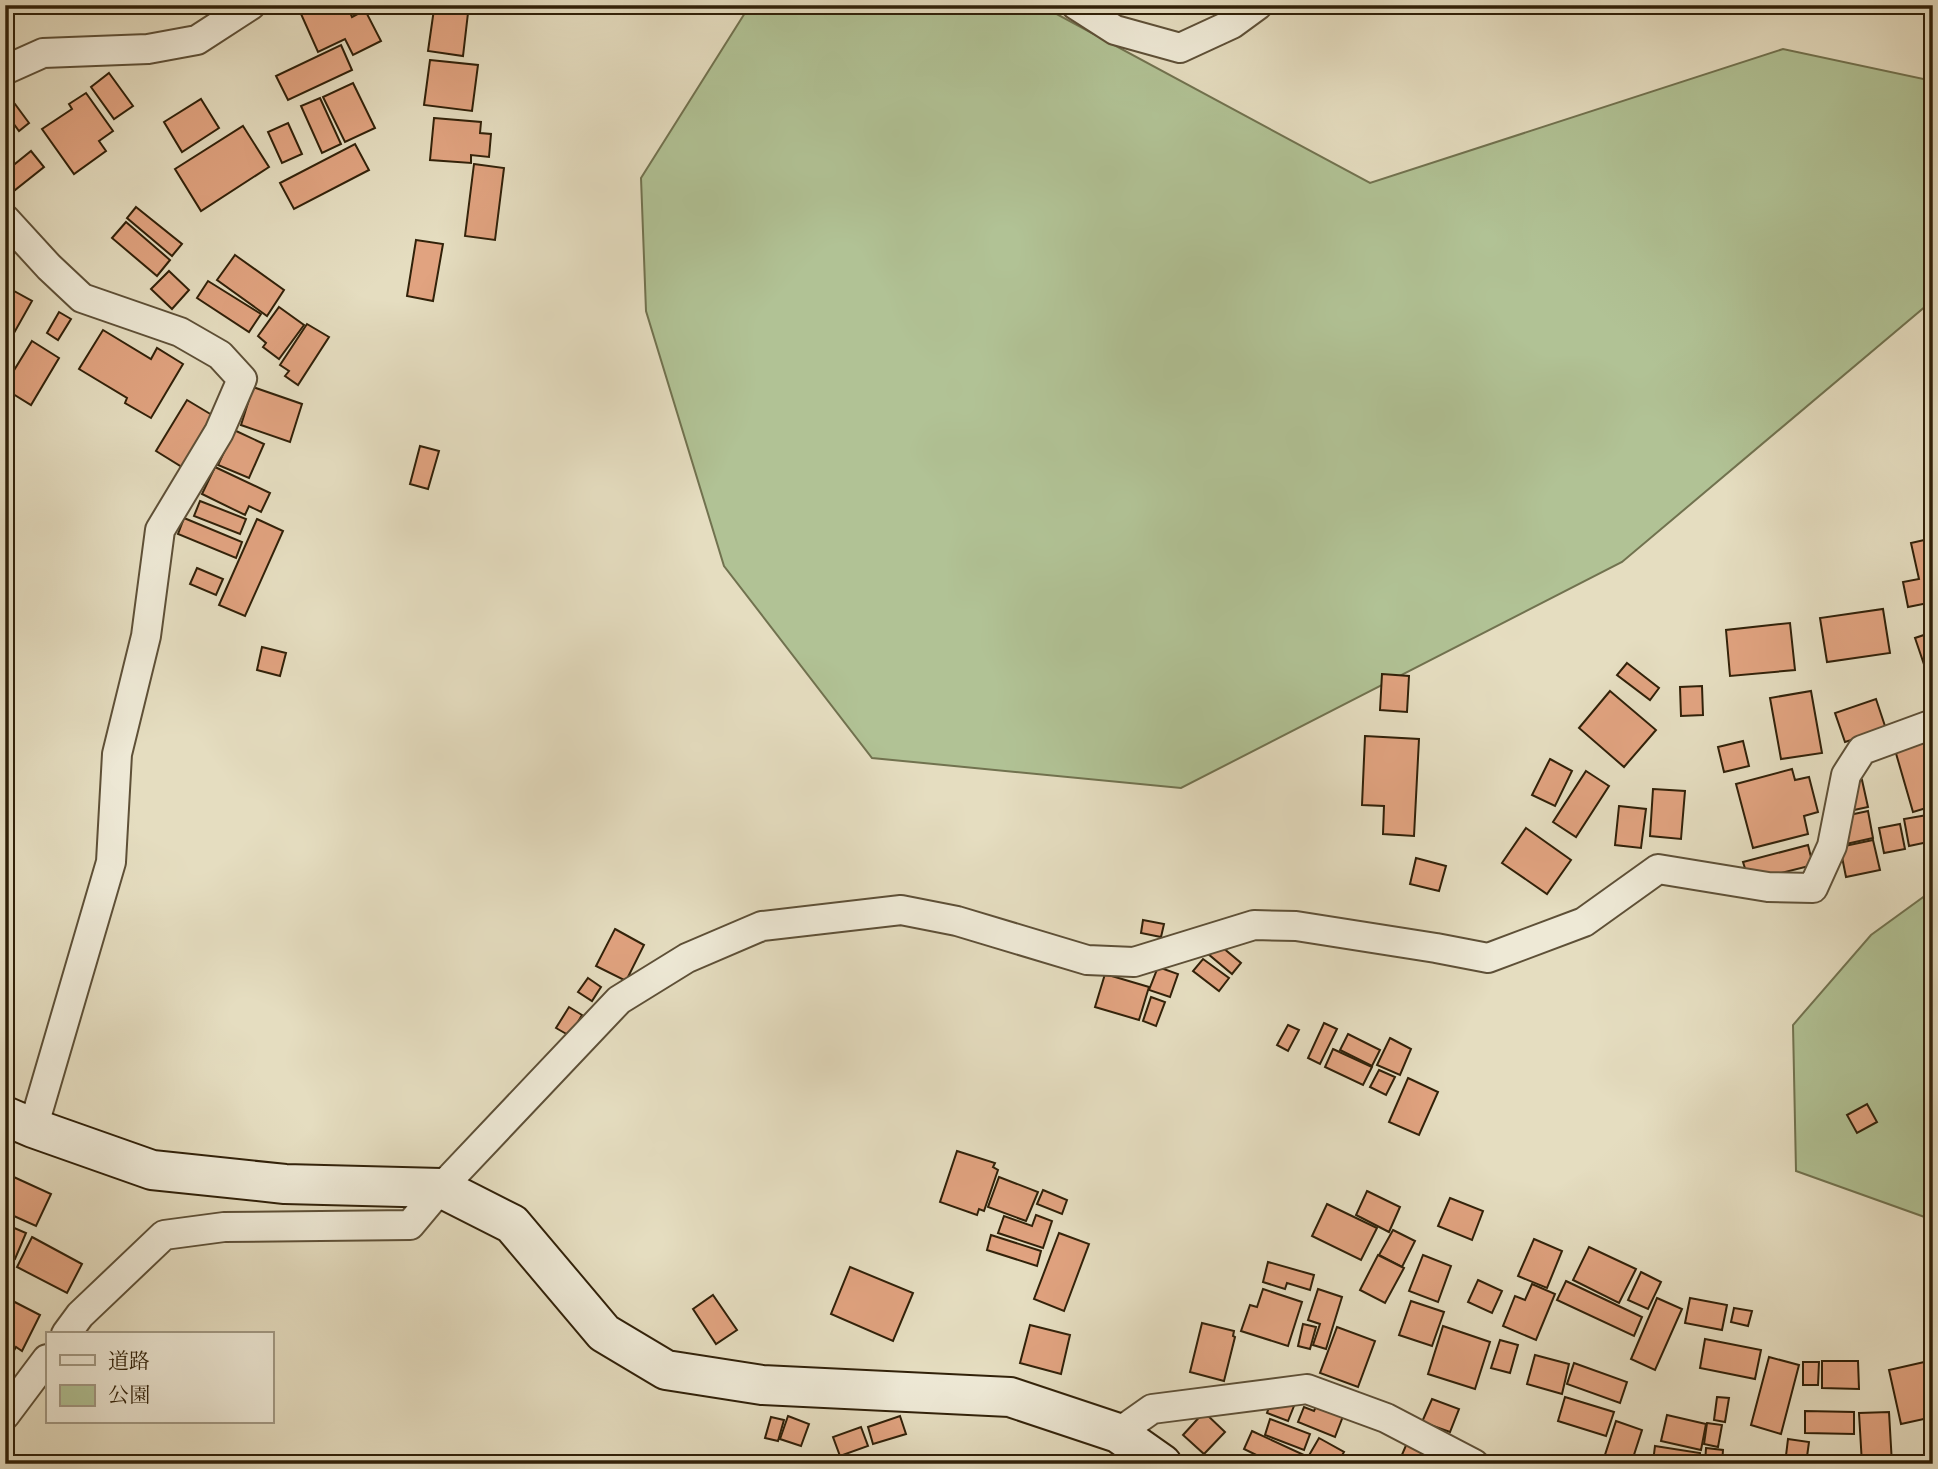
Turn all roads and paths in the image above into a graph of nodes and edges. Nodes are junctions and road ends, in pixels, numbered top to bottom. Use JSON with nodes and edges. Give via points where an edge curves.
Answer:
{"nodes":[{"id":1,"x":251,"y":5,"type":"edge"},
{"id":2,"x":1076,"y":5,"type":"edge"},
{"id":3,"x":1258,"y":5,"type":"edge"},
{"id":4,"x":5,"y":70,"type":"edge"},
{"id":5,"x":5,"y":219,"type":"edge"},
{"id":6,"x":1933,"y":724,"type":"edge"},
{"id":7,"x":19,"y":1122,"type":"edge"},
{"id":8,"x":441,"y":1188,"type":"junction"},
{"id":9,"x":67,"y":1332,"type":"edge"},
{"id":10,"x":46,"y":1360,"type":"edge"},
{"id":11,"x":5,"y":1415,"type":"edge"},
{"id":12,"x":1118,"y":1433,"type":"junction"},
{"id":13,"x":1162,"y":1464,"type":"edge"},
{"id":14,"x":1474,"y":1464,"type":"edge"}],
"edges":[{"from":1,"to":4,"type":"street","via":[[197,40],[148,49],[43,53]]},
{"from":2,"to":3,"type":"street","via":[[1115,30],[1180,48],[1232,24]]},
{"from":5,"to":7,"type":"street","via":[[82,298],[180,332],[220,355],[242,379],[219,432],[160,530],[146,636],[117,754],[111,862]]},
{"from":6,"to":8,"type":"street","via":[[1862,750],[1846,775],[1832,846],[1813,888],[1768,887],[1658,869],[1584,922],[1488,958],[1296,926],[1255,925],[1135,962],[1087,960],[957,921],[901,910],[762,926],[687,958],[619,1000]]},
{"from":7,"to":8,"type":"street","via":[[152,1170],[285,1184]]},
{"from":8,"to":9,"type":"street","via":[[410,1225],[224,1227],[164,1235]]},
{"from":8,"to":12,"type":"street","via":[[512,1224],[604,1333],[666,1370],[762,1385],[1010,1397]]},
{"from":10,"to":11,"type":"street"},
{"from":12,"to":13,"type":"street"},
{"from":12,"to":14,"type":"street","via":[[1152,1409],[1307,1389],[1386,1418]]}]}
